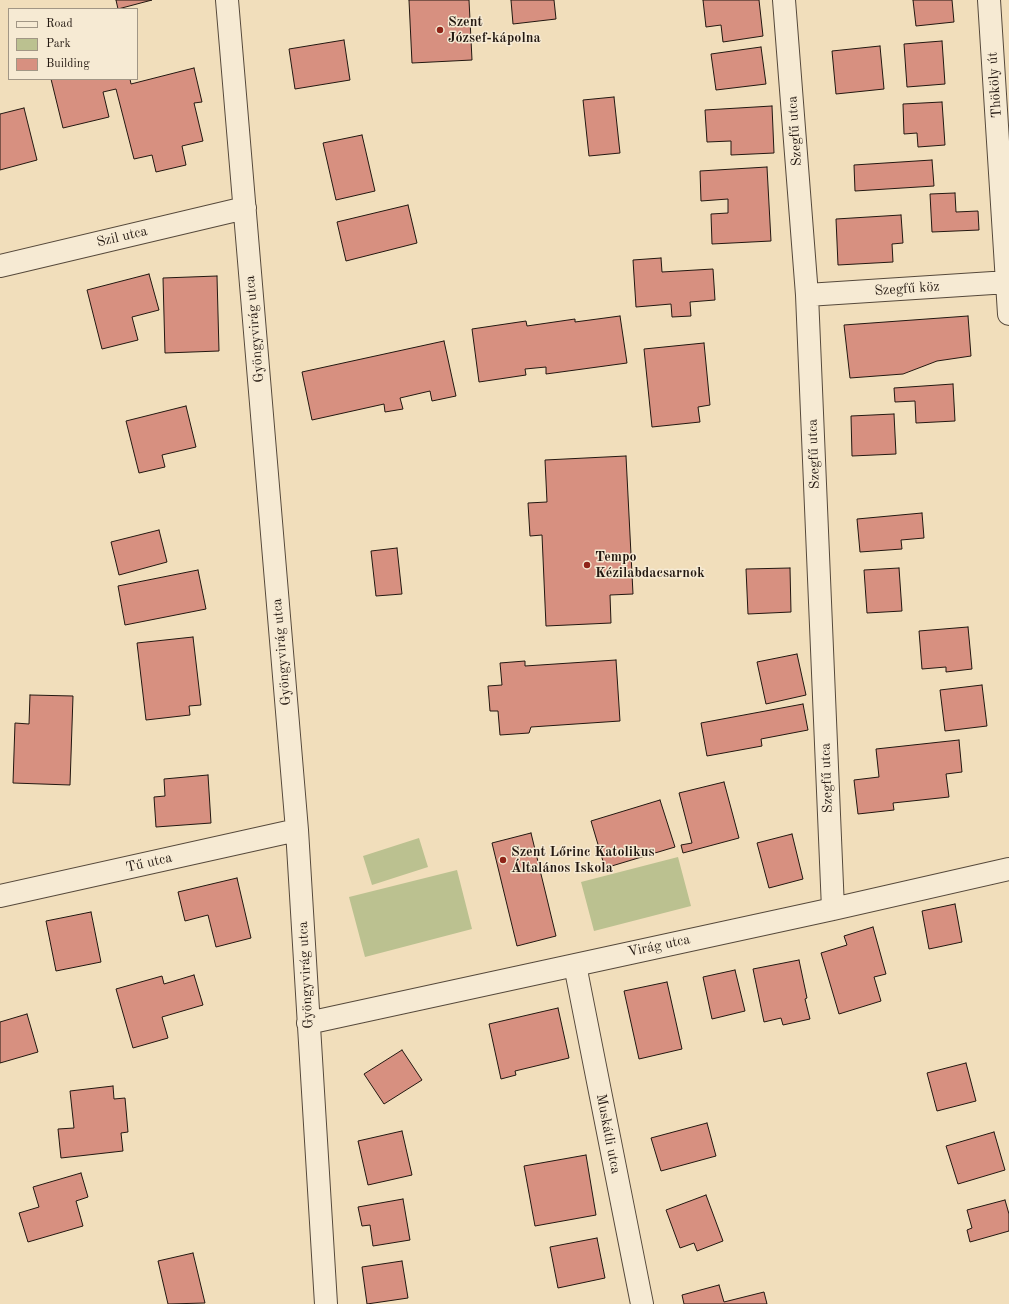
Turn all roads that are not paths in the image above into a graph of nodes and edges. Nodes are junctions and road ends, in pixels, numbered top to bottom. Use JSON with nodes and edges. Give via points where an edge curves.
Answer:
{"nodes":[{"id":1,"x":227,"y":0,"type":"edge"},
{"id":2,"x":784,"y":0,"type":"edge"},
{"id":3,"x":989,"y":0,"type":"edge"},
{"id":4,"x":1006,"y":207,"type":"edge"},
{"id":5,"x":244,"y":208,"type":"junction"},
{"id":6,"x":0,"y":266,"type":"edge"},
{"id":7,"x":1008,"y":282,"type":"junction"},
{"id":8,"x":807,"y":295,"type":"junction"},
{"id":9,"x":1009,"y":314,"type":"edge"},
{"id":10,"x":297,"y":830,"type":"junction"},
{"id":11,"x":1009,"y":869,"type":"edge"},
{"id":12,"x":0,"y":896,"type":"edge"},
{"id":13,"x":833,"y":909,"type":"junction"},
{"id":14,"x":574,"y":965,"type":"junction"},
{"id":15,"x":308,"y":1023,"type":"junction"},
{"id":16,"x":326,"y":1304,"type":"edge"},
{"id":17,"x":642,"y":1304,"type":"edge"}],
"edges":[{"from":1,"to":5,"type":"street","name":"Gyöngyvirág utca"},
{"from":2,"to":8,"type":"street","name":"Szegfű utca"},
{"from":3,"to":4,"type":"street","name":"Thököly út"},
{"from":4,"to":7,"type":"street","name":"Thököly út"},
{"from":5,"to":6,"type":"street","name":"Szil utca"},
{"from":5,"to":10,"type":"street","name":"Gyöngyvirág utca"},
{"from":7,"to":8,"type":"street","name":"Szegfű köz"},
{"from":7,"to":9,"type":"street","name":"Thököly út"},
{"from":8,"to":13,"type":"street","name":"Szegfű utca"},
{"from":10,"to":12,"type":"street","name":"Tű utca"},
{"from":10,"to":15,"type":"street","name":"Gyöngyvirág utca"},
{"from":11,"to":13,"type":"street","name":"Virág utca"},
{"from":13,"to":14,"type":"street","name":"Virág utca"},
{"from":14,"to":15,"type":"street","name":"Virág utca"},
{"from":14,"to":17,"type":"street","name":"Muskátli utca"},
{"from":15,"to":16,"type":"street","name":"Gyöngyvirág utca"}]}
